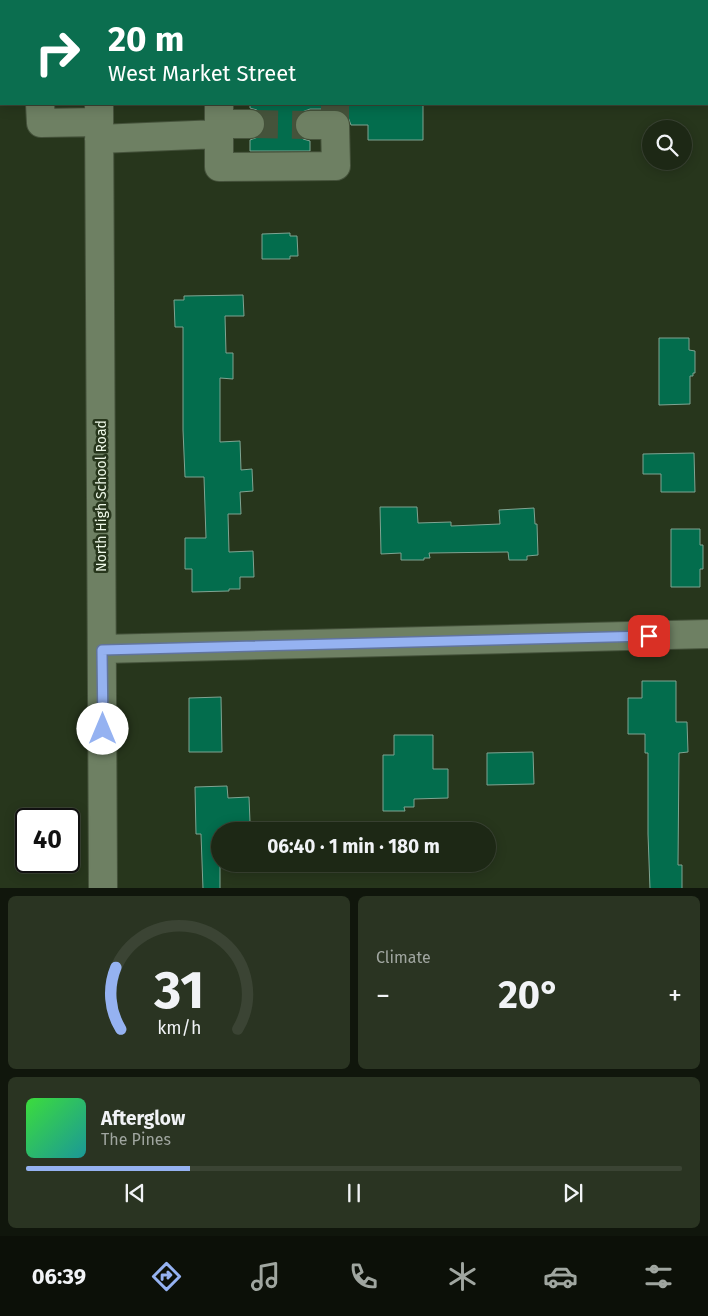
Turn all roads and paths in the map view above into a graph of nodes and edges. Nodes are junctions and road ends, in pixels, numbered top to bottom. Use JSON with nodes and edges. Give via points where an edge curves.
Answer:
{"nodes":[{"id":1,"x":40,"y":105,"type":"edge"},
{"id":2,"x":99,"y":121,"type":"edge"},
{"id":3,"x":219,"y":121,"type":"edge"},
{"id":4,"x":250,"y":124,"type":"tunnel mouth"},
{"id":5,"x":310,"y":125,"type":"tunnel mouth"},
{"id":6,"x":708,"y":634,"type":"edge"},
{"id":7,"x":102,"y":650,"type":"junction"},
{"id":8,"x":103,"y":888,"type":"edge"}],
"edges":[{"from":1,"to":2,"type":"street","via":[[41,123]]},
{"from":2,"to":3,"type":"street"},
{"from":2,"to":7,"type":"street","name":"North High School Road"},
{"from":3,"to":4,"type":"street"},
{"from":3,"to":5,"type":"street","via":[[219,167],[336,166],[335,125]]},
{"from":6,"to":7,"type":"street"},
{"from":7,"to":8,"type":"street","name":"North High School Road"}]}
